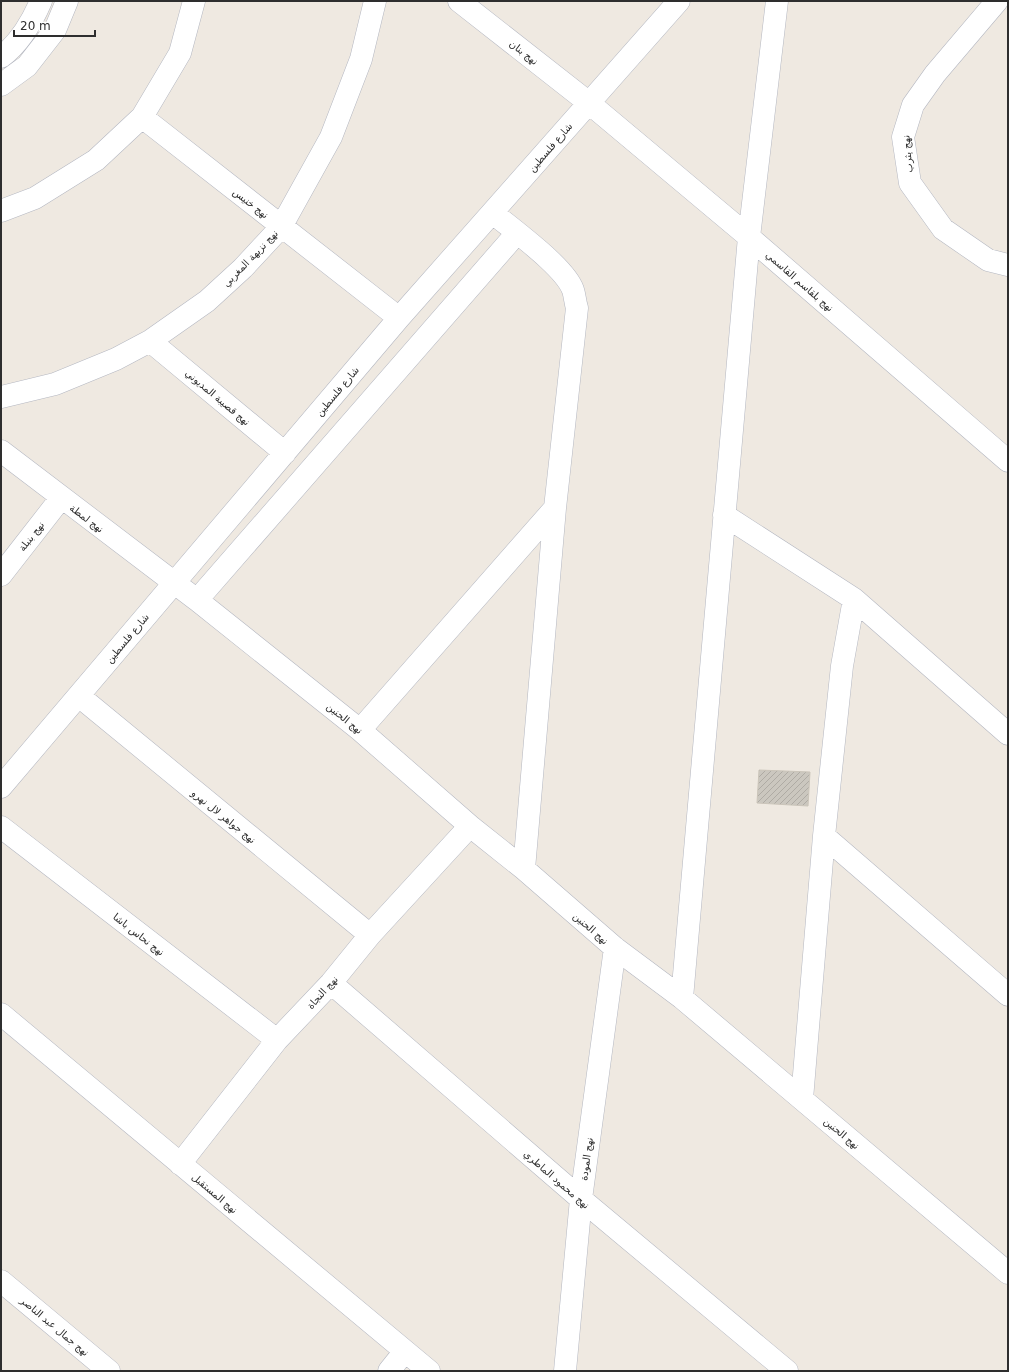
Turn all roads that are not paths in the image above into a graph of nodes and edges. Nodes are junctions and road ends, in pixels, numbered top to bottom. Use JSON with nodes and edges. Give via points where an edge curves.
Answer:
{"nodes":[{"id":1,"x":41,"y":1,"type":"edge"},
{"id":2,"x":67,"y":1,"type":"edge"},
{"id":3,"x":194,"y":1,"type":"edge"},
{"id":4,"x":375,"y":1,"type":"edge"},
{"id":5,"x":459,"y":1,"type":"edge"},
{"id":6,"x":678,"y":1,"type":"edge"},
{"id":7,"x":777,"y":1,"type":"edge"},
{"id":8,"x":999,"y":1,"type":"edge"},
{"id":9,"x":1008,"y":8,"type":"edge"},
{"id":10,"x":1,"y":56,"type":"edge"},
{"id":11,"x":1,"y":85,"type":"edge"},
{"id":12,"x":589,"y":103,"type":"junction"},
{"id":13,"x":142,"y":117,"type":"junction"},
{"id":14,"x":1,"y":211,"type":"edge"},
{"id":15,"x":493,"y":213,"type":"junction"},
{"id":16,"x":281,"y":227,"type":"junction"},
{"id":17,"x":517,"y":233,"type":"junction"},
{"id":18,"x":749,"y":237,"type":"junction"},
{"id":19,"x":1008,"y":265,"type":"edge"},
{"id":20,"x":400,"y":318,"type":"junction"},
{"id":21,"x":150,"y":341,"type":"junction"},
{"id":22,"x":1,"y":397,"type":"edge"},
{"id":23,"x":1,"y":451,"type":"edge"},
{"id":24,"x":285,"y":452,"type":"junction"},
{"id":25,"x":1008,"y":461,"type":"edge"},
{"id":26,"x":60,"y":498,"type":"junction"},
{"id":27,"x":556,"y":508,"type":"junction"},
{"id":28,"x":724,"y":515,"type":"junction"},
{"id":29,"x":1,"y":575,"type":"edge"},
{"id":30,"x":174,"y":583,"type":"junction"},
{"id":31,"x":854,"y":599,"type":"junction"},
{"id":32,"x":197,"y":600,"type":"junction"},
{"id":33,"x":79,"y":696,"type":"junction"},
{"id":34,"x":360,"y":730,"type":"junction"},
{"id":35,"x":1008,"y":734,"type":"edge"},
{"id":36,"x":1,"y":787,"type":"edge"},
{"id":37,"x":470,"y":826,"type":"junction"},
{"id":38,"x":1,"y":827,"type":"edge"},
{"id":39,"x":824,"y":836,"type":"junction"},
{"id":40,"x":524,"y":869,"type":"junction"},
{"id":41,"x":370,"y":935,"type":"junction"},
{"id":42,"x":615,"y":948,"type":"junction"},
{"id":43,"x":330,"y":983,"type":"junction"},
{"id":44,"x":1008,"y":995,"type":"edge"},
{"id":45,"x":682,"y":998,"type":"junction"},
{"id":46,"x":1,"y":1014,"type":"edge"},
{"id":47,"x":276,"y":1040,"type":"junction"},
{"id":48,"x":802,"y":1099,"type":"junction"},
{"id":49,"x":180,"y":1164,"type":"junction"},
{"id":50,"x":581,"y":1199,"type":"junction"},
{"id":51,"x":1008,"y":1273,"type":"edge"},
{"id":52,"x":1,"y":1281,"type":"edge"},
{"id":53,"x":405,"y":1351,"type":"junction"},
{"id":54,"x":109,"y":1371,"type":"edge"},
{"id":55,"x":389,"y":1371,"type":"edge"},
{"id":56,"x":429,"y":1371,"type":"edge"},
{"id":57,"x":565,"y":1371,"type":"edge"},
{"id":58,"x":787,"y":1371,"type":"edge"}],
"edges":[{"from":1,"to":10,"type":"street","via":[[33,20],[10,50]]},
{"from":2,"to":11,"type":"street","via":[[55,30],[27,66]]},
{"from":3,"to":13,"type":"street","via":[[180,52]]},
{"from":4,"to":16,"type":"street","name":"نهج نزيهة المغربي","via":[[361,58],[331,137]]},
{"from":5,"to":12,"type":"street","name":"نهج بنان"},
{"from":6,"to":12,"type":"street","name":"شارع فلسطين"},
{"from":7,"to":18,"type":"street"},
{"from":8,"to":9,"type":"street"},
{"from":8,"to":19,"type":"street","name":"نهج يثرب","via":[[935,74],[913,105],[903,137],[910,183],[943,229],[988,260]]},
{"from":12,"to":15,"type":"street","name":"شارع فلسطين"},
{"from":12,"to":18,"type":"street","name":"نهج بلقاسم القاسمي"},
{"from":13,"to":14,"type":"street","via":[[96,160],[34,198]]},
{"from":13,"to":16,"type":"street","name":"نهج خنيس"},
{"from":15,"to":17,"type":"street"},
{"from":15,"to":20,"type":"street","name":"شارع فلسطين"},
{"from":16,"to":20,"type":"street","name":"نهج خنيس"},
{"from":16,"to":21,"type":"street","name":"نهج نزيهة المغربي","via":[[243,268],[207,301]]},
{"from":17,"to":27,"type":"street","via":[[564,275],[573,289],[577,308]]},
{"from":17,"to":32,"type":"street"},
{"from":18,"to":25,"type":"street","name":"نهج بلقاسم القاسمي"},
{"from":18,"to":28,"type":"street"},
{"from":20,"to":24,"type":"street","name":"شارع فلسطين"},
{"from":21,"to":22,"type":"street","name":"نهج نزيهة المغربي","via":[[116,359],[55,384]]},
{"from":21,"to":24,"type":"street","name":"نهج قصيبة المديوني"},
{"from":23,"to":26,"type":"street","name":"نهج لمطة"},
{"from":24,"to":30,"type":"street","name":"شارع فلسطين"},
{"from":26,"to":29,"type":"street","name":"نهج بنبلة"},
{"from":26,"to":30,"type":"street","name":"نهج لمطة"},
{"from":27,"to":34,"type":"street"},
{"from":27,"to":40,"type":"street"},
{"from":28,"to":31,"type":"street"},
{"from":28,"to":45,"type":"street"},
{"from":30,"to":32,"type":"street","name":"نهج الحنين"},
{"from":30,"to":33,"type":"street","name":"شارع فلسطين"},
{"from":31,"to":35,"type":"street"},
{"from":31,"to":39,"type":"street","via":[[842,666]]},
{"from":32,"to":34,"type":"street","name":"نهج الحنين"},
{"from":33,"to":36,"type":"street","name":"شارع فلسطين"},
{"from":33,"to":41,"type":"street","name":"نهج جواهر لال نهرو"},
{"from":34,"to":37,"type":"street","name":"نهج الحنين"},
{"from":37,"to":40,"type":"street","name":"نهج الحنين"},
{"from":37,"to":41,"type":"street","name":"نهج النجاة"},
{"from":38,"to":47,"type":"street","name":"نهج نحاس باشا"},
{"from":39,"to":44,"type":"street"},
{"from":39,"to":48,"type":"street"},
{"from":40,"to":42,"type":"street","name":"نهج الحنين"},
{"from":41,"to":43,"type":"street","name":"نهج النجاة"},
{"from":42,"to":45,"type":"street","name":"نهج الحنين"},
{"from":42,"to":50,"type":"street","name":"نهج المودة"},
{"from":43,"to":47,"type":"street","name":"نهج النجاة"},
{"from":43,"to":50,"type":"street","name":"نهج محمود الماطري"},
{"from":45,"to":48,"type":"street","name":"نهج الحنين"},
{"from":46,"to":49,"type":"street","name":"نهج المستقبل"},
{"from":47,"to":49,"type":"street","name":"نهج النجاة"},
{"from":48,"to":51,"type":"street","name":"نهج الحنين"},
{"from":49,"to":53,"type":"street","name":"نهج المستقبل"},
{"from":50,"to":57,"type":"street","name":"نهج المودة"},
{"from":50,"to":58,"type":"street","name":"نهج محمود الماطري"},
{"from":52,"to":54,"type":"street","name":"نهج جمال عبد الناصر"},
{"from":53,"to":55,"type":"street"},
{"from":53,"to":56,"type":"street","name":"نهج المستقبل"}]}
